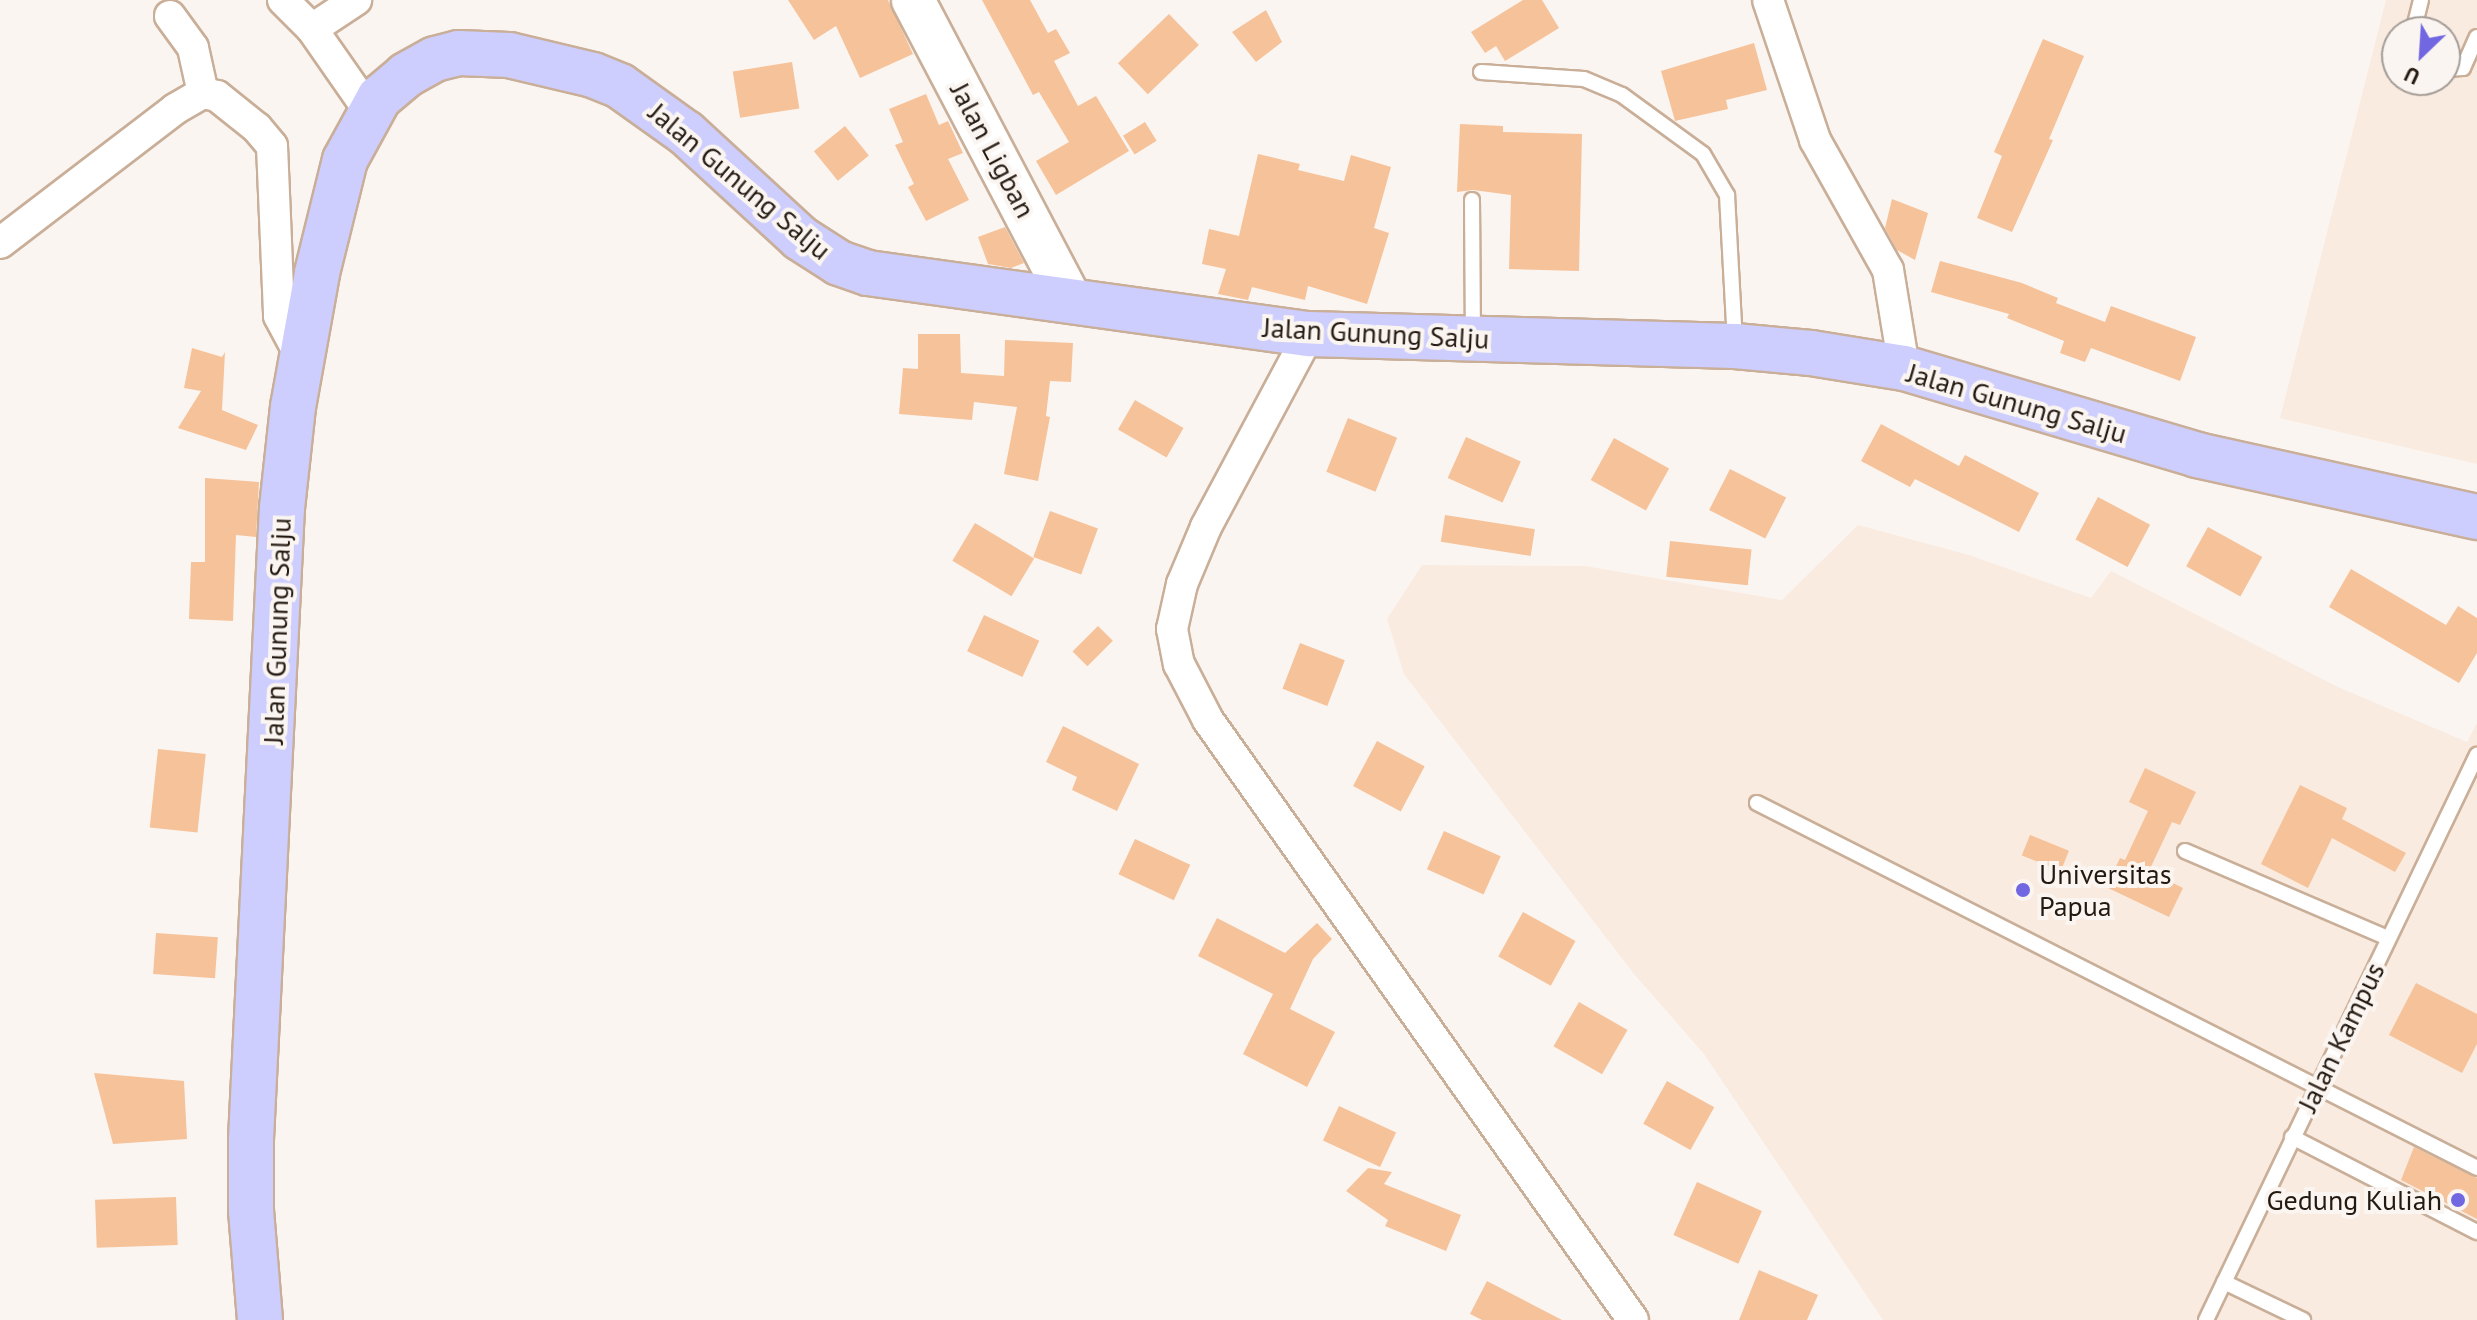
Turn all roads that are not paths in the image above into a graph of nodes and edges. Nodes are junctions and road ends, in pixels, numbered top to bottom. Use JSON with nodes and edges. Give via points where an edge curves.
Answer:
{"nodes":[{"id":1,"x":283,"y":0,"type":"edge"},
{"id":2,"x":356,"y":0,"type":"edge"},
{"id":3,"x":913,"y":0,"type":"edge"},
{"id":4,"x":1768,"y":0,"type":"edge"},
{"id":5,"x":170,"y":16,"type":"dead end"},
{"id":6,"x":312,"y":29,"type":"junction"},
{"id":7,"x":2477,"y":37,"type":"edge"},
{"id":8,"x":2461,"y":68,"type":"edge"},
{"id":9,"x":1481,"y":72,"type":"dead end"},
{"id":10,"x":203,"y":93,"type":"junction"},
{"id":11,"x":370,"y":112,"type":"junction"},
{"id":12,"x":1472,"y":200,"type":"dead end"},
{"id":13,"x":0,"y":243,"type":"edge"},
{"id":14,"x":1071,"y":301,"type":"junction"},
{"id":15,"x":1309,"y":334,"type":"junction"},
{"id":16,"x":1473,"y":339,"type":"junction"},
{"id":17,"x":1735,"y":346,"type":"junction"},
{"id":18,"x":301,"y":357,"type":"junction"},
{"id":19,"x":1904,"y":368,"type":"junction"},
{"id":20,"x":2477,"y":517,"type":"edge"},
{"id":21,"x":2477,"y":755,"type":"edge"},
{"id":22,"x":1757,"y":803,"type":"dead end"},
{"id":23,"x":2185,"y":851,"type":"dead end"},
{"id":24,"x":2388,"y":938,"type":"junction"},
{"id":25,"x":2318,"y":1086,"type":"junction"},
{"id":26,"x":2292,"y":1137,"type":"junction"},
{"id":27,"x":2477,"y":1168,"type":"edge"},
{"id":28,"x":2477,"y":1232,"type":"edge"},
{"id":29,"x":2224,"y":1282,"type":"junction"},
{"id":30,"x":260,"y":1320,"type":"edge"},
{"id":31,"x":1633,"y":1320,"type":"edge"},
{"id":32,"x":2206,"y":1320,"type":"edge"},
{"id":33,"x":2303,"y":1320,"type":"edge"}],
"edges":[{"from":1,"to":6,"type":"street"},
{"from":2,"to":6,"type":"street"},
{"from":3,"to":14,"type":"main road","name":"Jalan Ligban"},
{"from":4,"to":19,"type":"street","via":[[1815,140],[1888,270]]},
{"from":5,"to":10,"type":"street","via":[[193,48]]},
{"from":6,"to":11,"type":"street"},
{"from":7,"to":8,"type":"lane"},
{"from":9,"to":17,"type":"lane","via":[[1584,79],[1622,95],[1703,154],[1727,195]]},
{"from":10,"to":13,"type":"street"},
{"from":10,"to":18,"type":"street","via":[[234,107],[272,146],[279,316]]},
{"from":11,"to":14,"type":"main road","name":"Jalan Gunung Salju","via":[[406,75],[446,56],[509,55],[581,71],[620,86],[659,111],[800,238],[839,263],[887,277]]},
{"from":11,"to":18,"type":"main road","name":"Jalan Gunung Salju","via":[[345,160]]},
{"from":12,"to":16,"type":"lane"},
{"from":14,"to":15,"type":"main road","name":"Jalan Gunung Salju"},
{"from":15,"to":16,"type":"main road","name":"Jalan Gunung Salju"},
{"from":15,"to":31,"type":"street","via":[[1206,527],[1182,584],[1172,629],[1179,664],[1208,720]]},
{"from":16,"to":17,"type":"main road","name":"Jalan Gunung Salju"},
{"from":17,"to":19,"type":"main road","name":"Jalan Gunung Salju"},
{"from":18,"to":30,"type":"main road","name":"Jalan Gunung Salju","via":[[282,508],[251,1139]]},
{"from":19,"to":20,"type":"main road","name":"Jalan Gunung Salju","via":[[2197,455]]},
{"from":21,"to":24,"type":"lane","name":"Jalan Kampus"},
{"from":22,"to":25,"type":"lane"},
{"from":23,"to":24,"type":"lane"},
{"from":24,"to":25,"type":"lane","name":"Jalan Kampus"},
{"from":25,"to":26,"type":"lane","name":"Jalan Kampus"},
{"from":25,"to":27,"type":"lane"},
{"from":26,"to":28,"type":"lane"},
{"from":26,"to":29,"type":"lane","name":"Jalan Kampus"},
{"from":29,"to":32,"type":"lane","name":"Jalan Kampus"},
{"from":29,"to":33,"type":"lane"}]}
